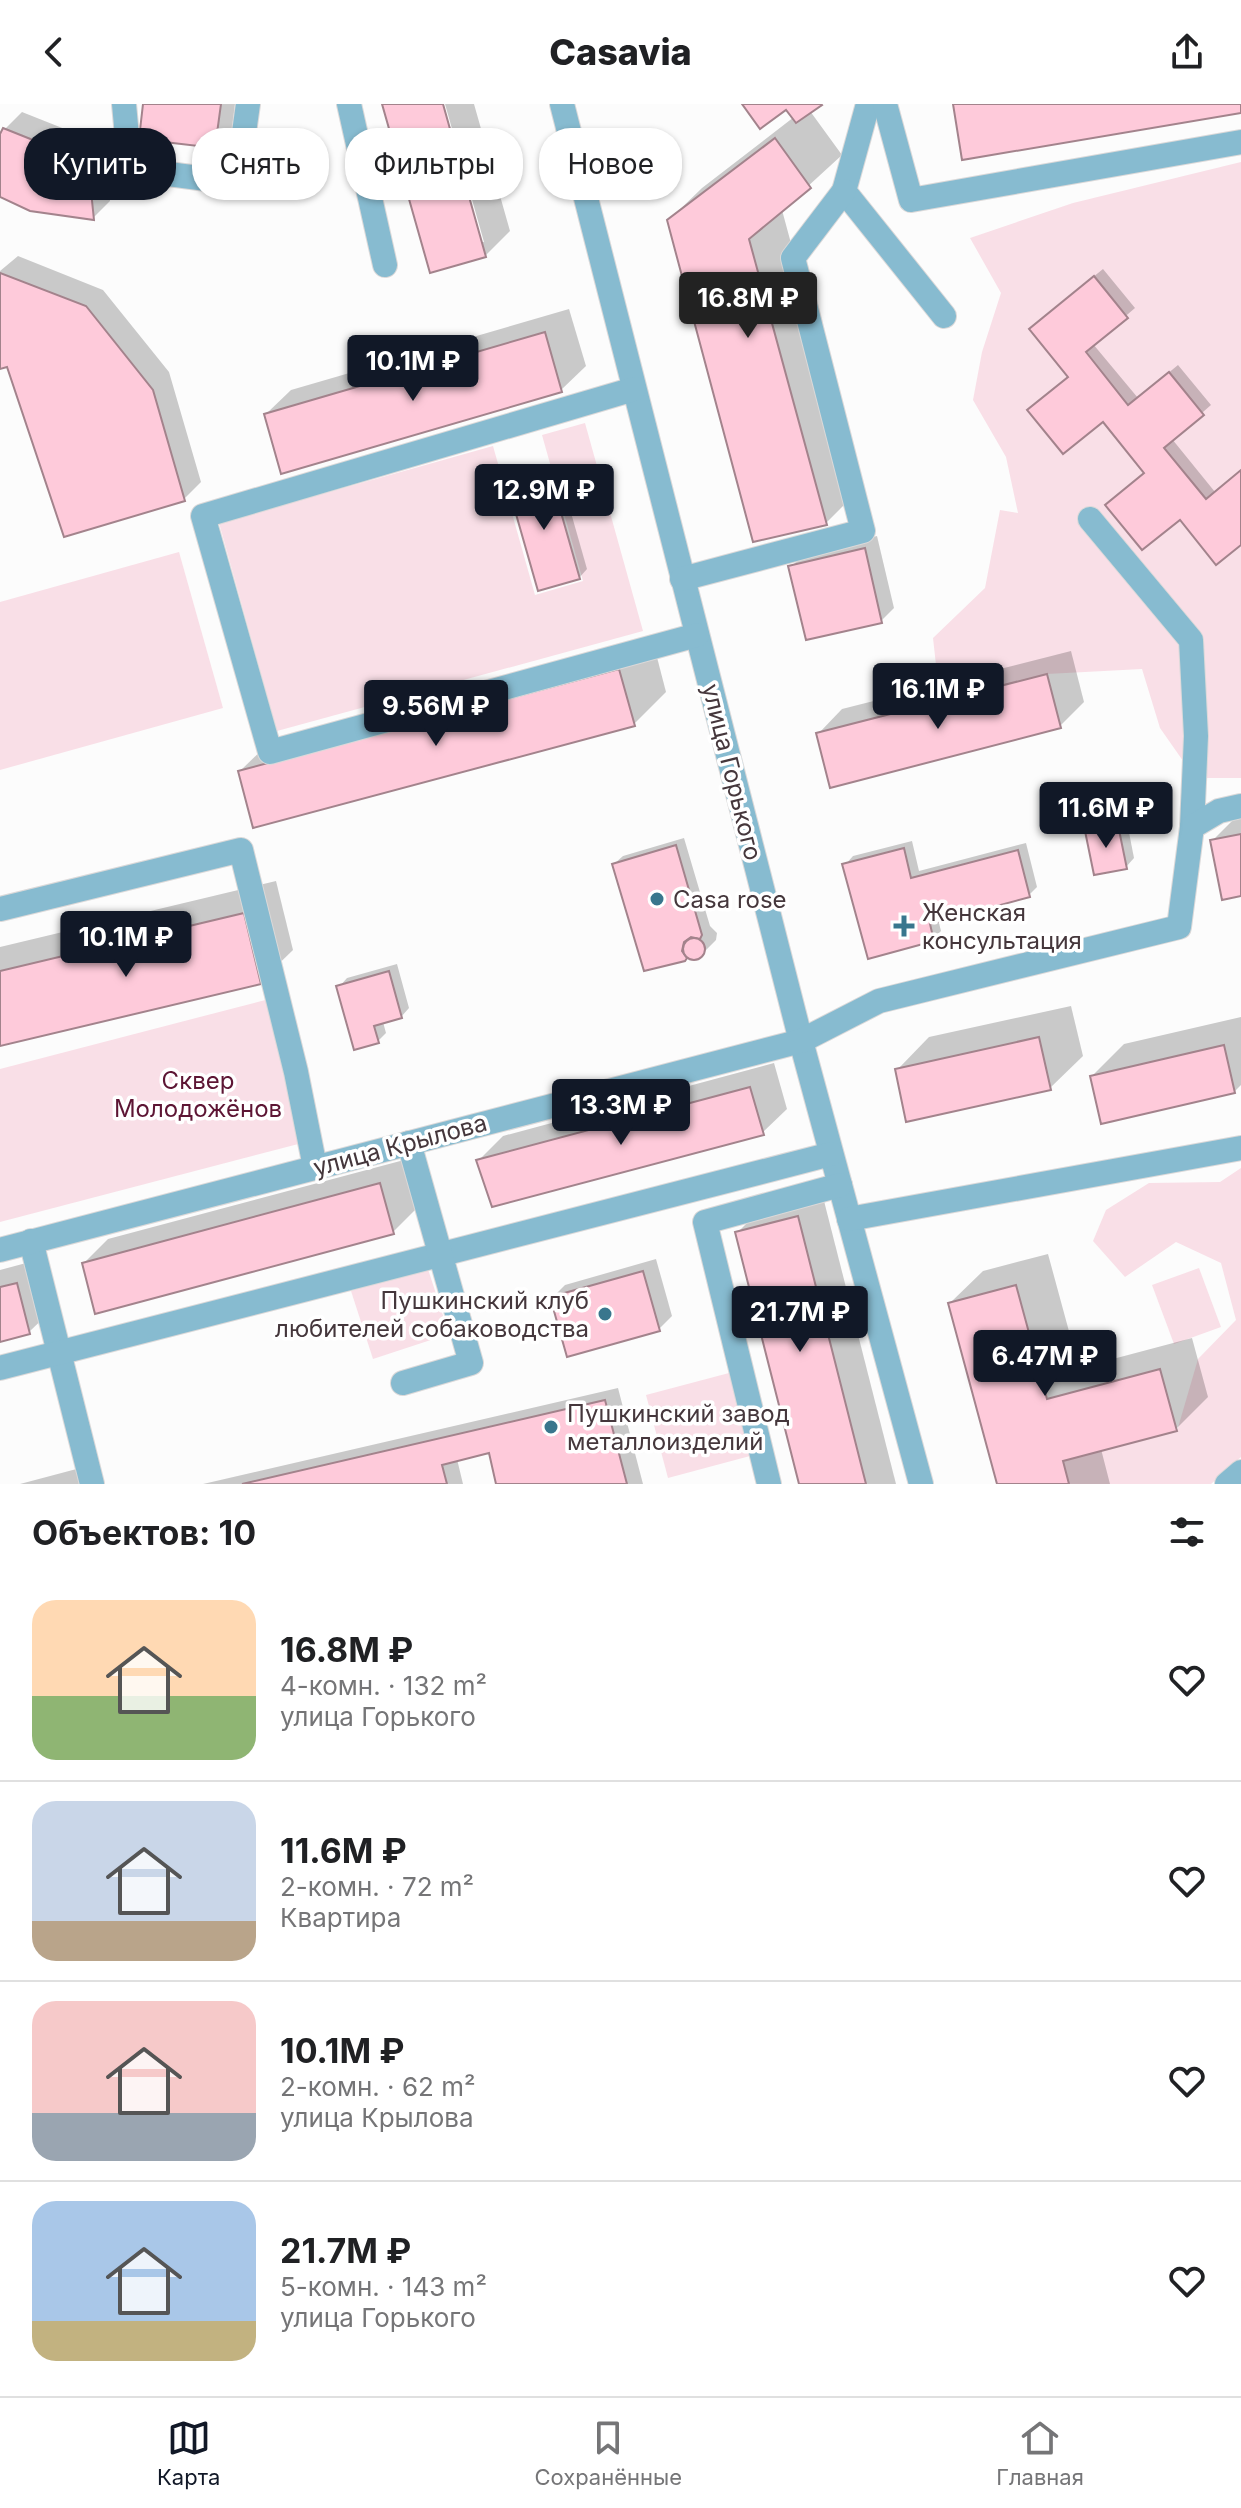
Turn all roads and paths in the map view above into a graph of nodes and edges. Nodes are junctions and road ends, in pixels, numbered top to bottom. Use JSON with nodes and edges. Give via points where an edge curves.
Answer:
{"nodes":[{"id":1,"x":124,"y":104,"type":"edge"},
{"id":2,"x":248,"y":104,"type":"edge"},
{"id":3,"x":349,"y":104,"type":"edge"},
{"id":4,"x":562,"y":104,"type":"edge"},
{"id":5,"x":868,"y":104,"type":"edge"},
{"id":6,"x":885,"y":104,"type":"edge"},
{"id":7,"x":1241,"y":142,"type":"edge"},
{"id":8,"x":844,"y":191,"type":"junction"},
{"id":9,"x":385,"y":265,"type":"dead end"},
{"id":10,"x":944,"y":316,"type":"dead end"},
{"id":11,"x":634,"y":389,"type":"junction"},
{"id":12,"x":1090,"y":519,"type":"dead end"},
{"id":13,"x":682,"y":579,"type":"junction"},
{"id":14,"x":697,"y":635,"type":"junction"},
{"id":15,"x":1241,"y":806,"type":"edge"},
{"id":16,"x":1192,"y":827,"type":"junction"},
{"id":17,"x":0,"y":909,"type":"edge"},
{"id":18,"x":801,"y":1041,"type":"junction"},
{"id":19,"x":409,"y":1143,"type":"junction"},
{"id":20,"x":1241,"y":1148,"type":"edge"},
{"id":21,"x":831,"y":1154,"type":"junction"},
{"id":22,"x":315,"y":1167,"type":"junction"},
{"id":23,"x":840,"y":1185,"type":"junction"},
{"id":24,"x":849,"y":1219,"type":"junction"},
{"id":25,"x":31,"y":1241,"type":"junction"},
{"id":26,"x":0,"y":1250,"type":"edge"},
{"id":27,"x":440,"y":1256,"type":"junction"},
{"id":28,"x":58,"y":1352,"type":"junction"},
{"id":29,"x":0,"y":1368,"type":"edge"},
{"id":30,"x":403,"y":1383,"type":"dead end"},
{"id":31,"x":1241,"y":1472,"type":"edge"},
{"id":32,"x":92,"y":1484,"type":"edge"},
{"id":33,"x":769,"y":1484,"type":"edge"},
{"id":34,"x":921,"y":1484,"type":"edge"},
{"id":35,"x":1227,"y":1484,"type":"edge"}],
"edges":[{"from":1,"to":2,"type":"street","via":[[130,169],[237,183]]},
{"from":3,"to":9,"type":"street"},
{"from":4,"to":11,"type":"street","name":"улица Горького"},
{"from":5,"to":8,"type":"street"},
{"from":6,"to":7,"type":"street","via":[[911,200]]},
{"from":8,"to":10,"type":"street"},
{"from":8,"to":13,"type":"street","via":[[793,258],[863,531]]},
{"from":11,"to":13,"type":"street","name":"улица Горького"},
{"from":11,"to":14,"type":"street","via":[[203,516],[270,752]]},
{"from":12,"to":16,"type":"street","via":[[1191,640],[1196,736]]},
{"from":13,"to":14,"type":"street","name":"улица Горького"},
{"from":14,"to":18,"type":"street","name":"улица Горького"},
{"from":15,"to":16,"type":"street","via":[[1219,811]]},
{"from":16,"to":18,"type":"street","name":"улица Крылова","via":[[1179,927],[879,1001]]},
{"from":17,"to":22,"type":"street","via":[[241,850]]},
{"from":18,"to":19,"type":"street","name":"улица Крылова"},
{"from":18,"to":21,"type":"street","name":"улица Горького"},
{"from":19,"to":22,"type":"street","name":"улица Крылова"},
{"from":19,"to":27,"type":"street"},
{"from":20,"to":24,"type":"street"},
{"from":21,"to":23,"type":"street","name":"улица Горького"},
{"from":21,"to":27,"type":"street"},
{"from":22,"to":25,"type":"street","name":"улица Крылова"},
{"from":23,"to":24,"type":"street","name":"улица Горького"},
{"from":23,"to":33,"type":"street","via":[[705,1222]]},
{"from":24,"to":34,"type":"street","name":"улица Горького"},
{"from":25,"to":26,"type":"street","name":"улица Крылова"},
{"from":25,"to":28,"type":"street"},
{"from":27,"to":28,"type":"street"},
{"from":27,"to":30,"type":"street","via":[[471,1363]]},
{"from":28,"to":29,"type":"street"},
{"from":28,"to":32,"type":"street"},
{"from":31,"to":35,"type":"street"}]}
